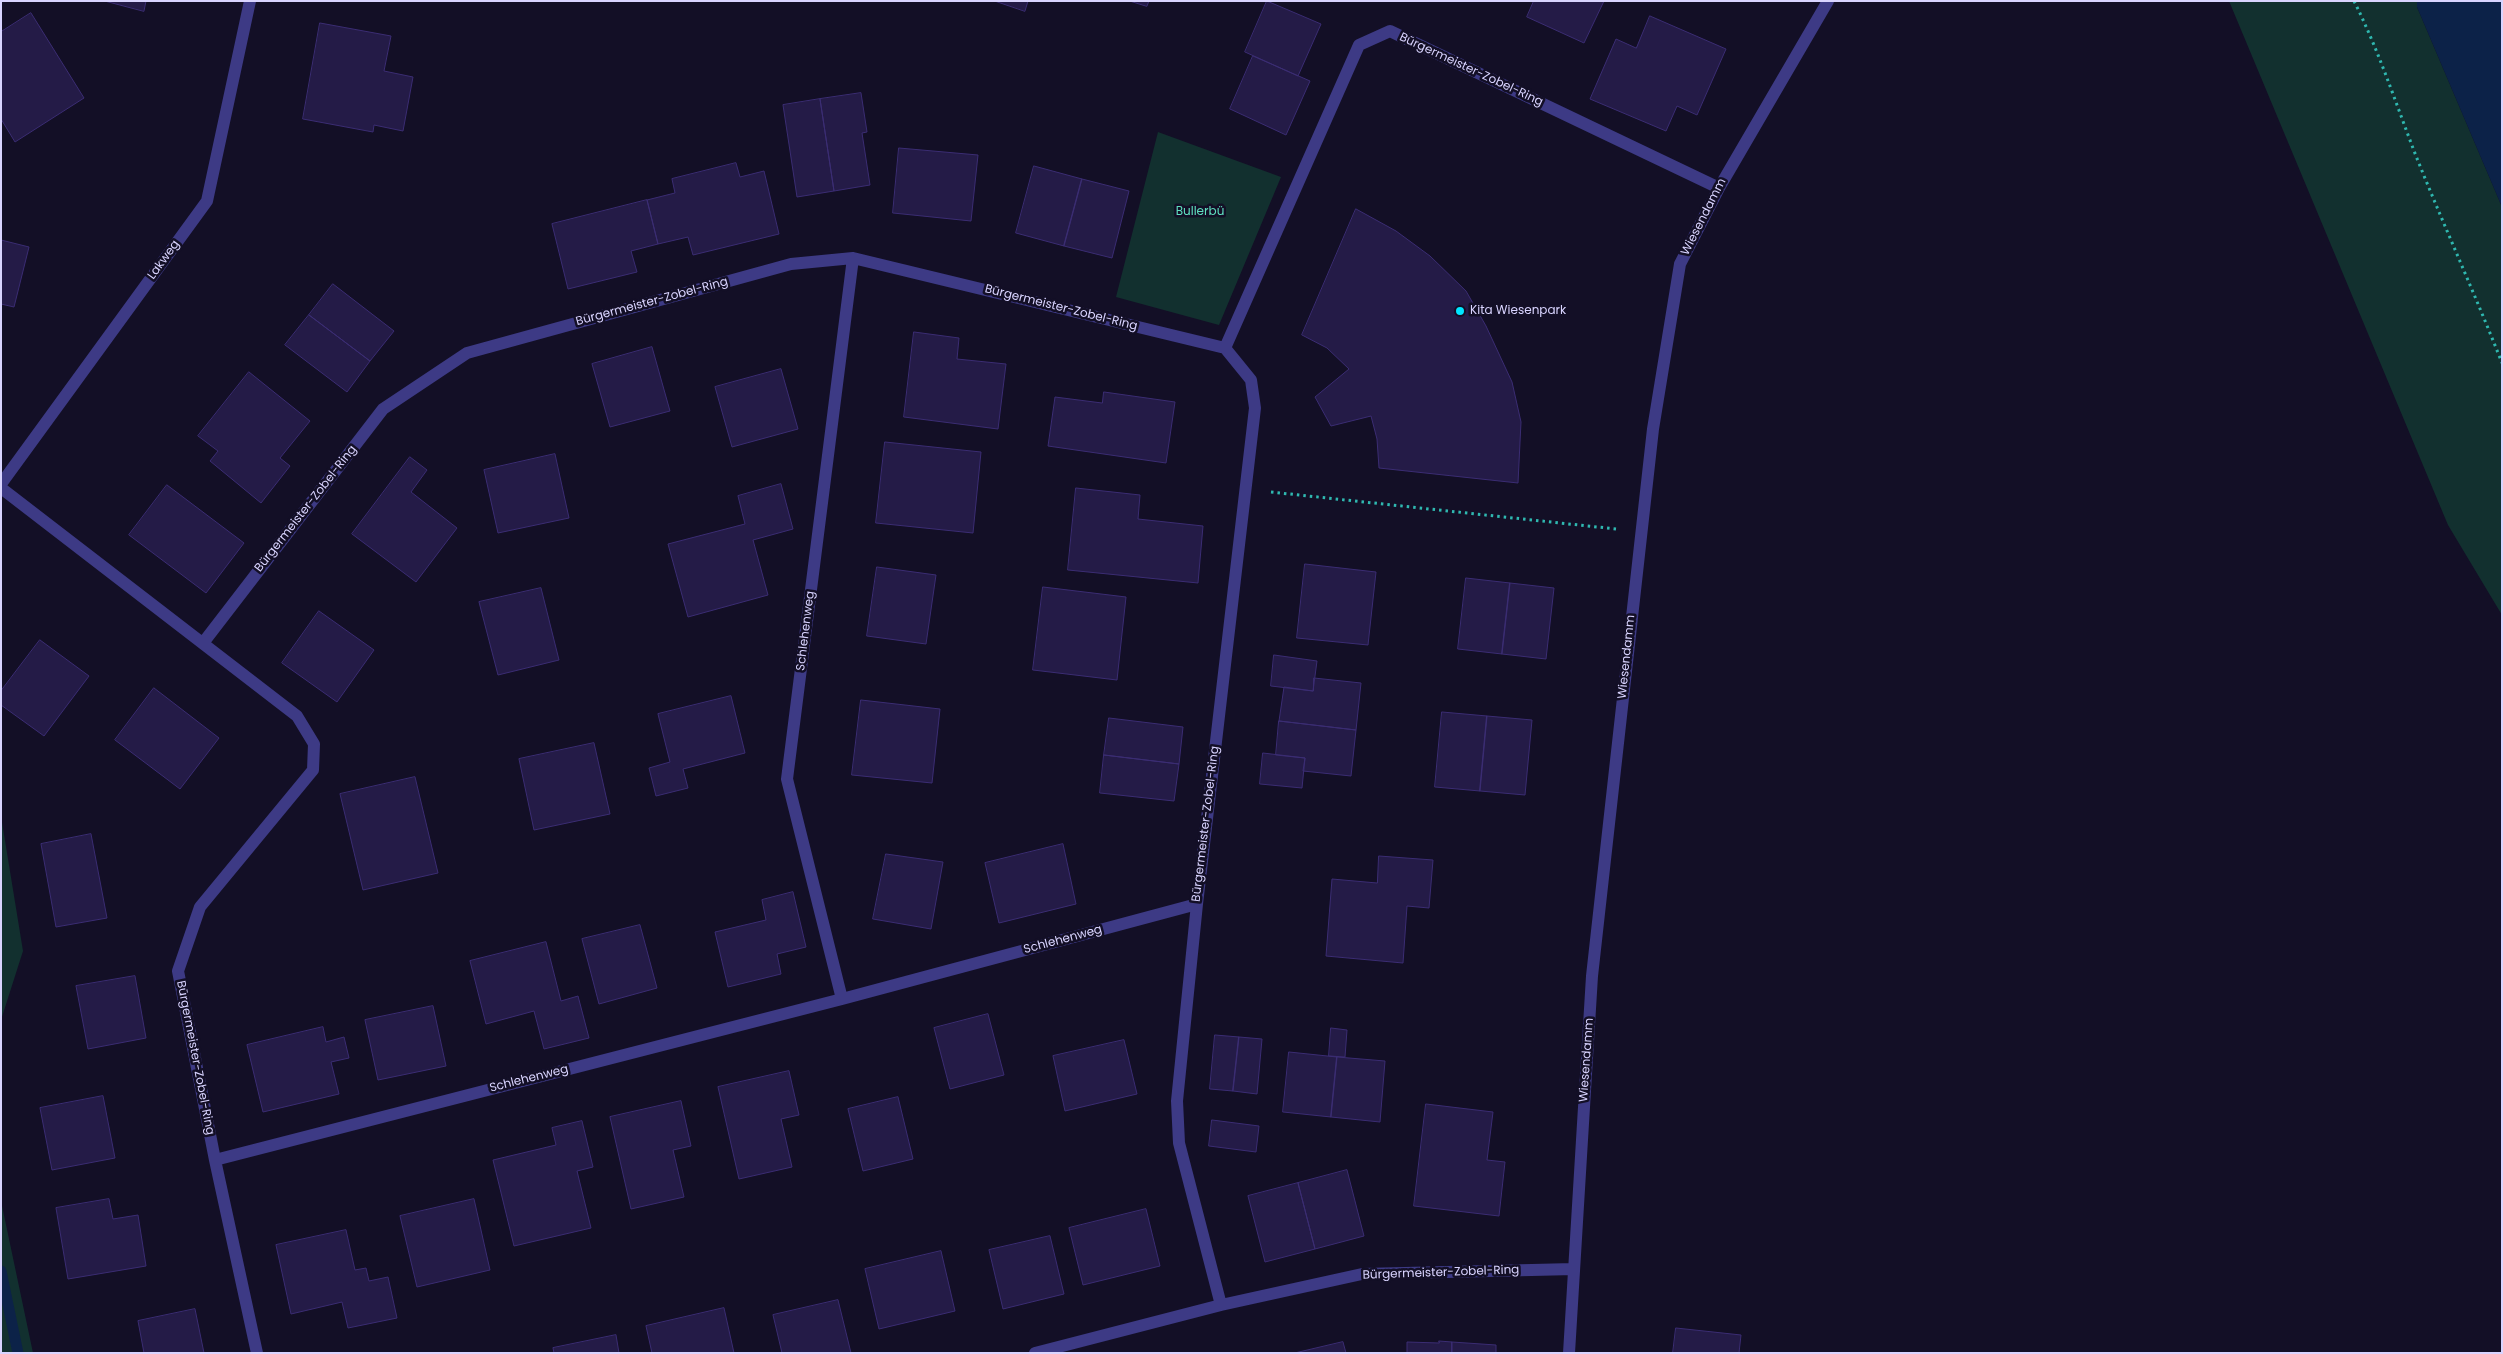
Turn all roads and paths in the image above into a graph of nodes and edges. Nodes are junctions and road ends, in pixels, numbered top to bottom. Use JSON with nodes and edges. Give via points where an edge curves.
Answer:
{"nodes":[{"id":1,"x":250,"y":1,"type":"edge"},
{"id":2,"x":1828,"y":1,"type":"edge"},
{"id":3,"x":2354,"y":1,"type":"edge"},
{"id":4,"x":1718,"y":188,"type":"junction"},
{"id":5,"x":853,"y":258,"type":"junction"},
{"id":6,"x":1226,"y":348,"type":"junction"},
{"id":7,"x":2502,"y":364,"type":"edge"},
{"id":8,"x":1,"y":486,"type":"edge"},
{"id":9,"x":1245,"y":489,"type":"junction"},
{"id":10,"x":1641,"y":531,"type":"junction"},
{"id":11,"x":203,"y":643,"type":"junction"},
{"id":12,"x":1197,"y":904,"type":"junction"},
{"id":13,"x":842,"y":999,"type":"junction"},
{"id":14,"x":215,"y":1160,"type":"junction"},
{"id":15,"x":1574,"y":1269,"type":"junction"},
{"id":16,"x":1222,"y":1305,"type":"junction"},
{"id":17,"x":257,"y":1353,"type":"edge"},
{"id":18,"x":1035,"y":1353,"type":"edge"},
{"id":19,"x":1569,"y":1353,"type":"edge"}],
"edges":[{"from":1,"to":8,"type":"street","name":"Lakweg","via":[[207,201]]},
{"from":2,"to":4,"type":"street","name":"Wiesendamm"},
{"from":3,"to":7,"type":"path"},
{"from":4,"to":6,"type":"street","name":"Bürgermeister-Zobel-Ring","via":[[1390,31],[1360,45]]},
{"from":4,"to":10,"type":"street","name":"Wiesendamm","via":[[1680,264],[1653,428]]},
{"from":5,"to":6,"type":"street","name":"Bürgermeister-Zobel-Ring"},
{"from":5,"to":11,"type":"street","name":"Bürgermeister-Zobel-Ring","via":[[791,264],[467,353],[383,409]]},
{"from":5,"to":13,"type":"street","name":"Schlehenweg","via":[[787,779]]},
{"from":6,"to":9,"type":"street","name":"Bürgermeister-Zobel-Ring","via":[[1251,380],[1255,408]]},
{"from":8,"to":11,"type":"street","name":"Bürgermeister-Zobel-Ring"},
{"from":9,"to":10,"type":"path"},
{"from":9,"to":12,"type":"street","name":"Bürgermeister-Zobel-Ring"},
{"from":10,"to":15,"type":"street","name":"Wiesendamm","via":[[1592,976]]},
{"from":11,"to":14,"type":"street","name":"Bürgermeister-Zobel-Ring","via":[[297,716],[314,744],[313,770],[200,907],[178,971]]},
{"from":12,"to":13,"type":"street","name":"Schlehenweg"},
{"from":12,"to":16,"type":"street","name":"Bürgermeister-Zobel-Ring","via":[[1177,1101],[1179,1143]]},
{"from":13,"to":14,"type":"street","name":"Schlehenweg"},
{"from":14,"to":17,"type":"street","name":"Bürgermeister-Zobel-Ring"},
{"from":15,"to":16,"type":"street","name":"Bürgermeister-Zobel-Ring","via":[[1362,1274]]},
{"from":15,"to":19,"type":"street","name":"Wiesendamm"},
{"from":16,"to":18,"type":"street","name":"Bürgermeister-Zobel-Ring"}]}
